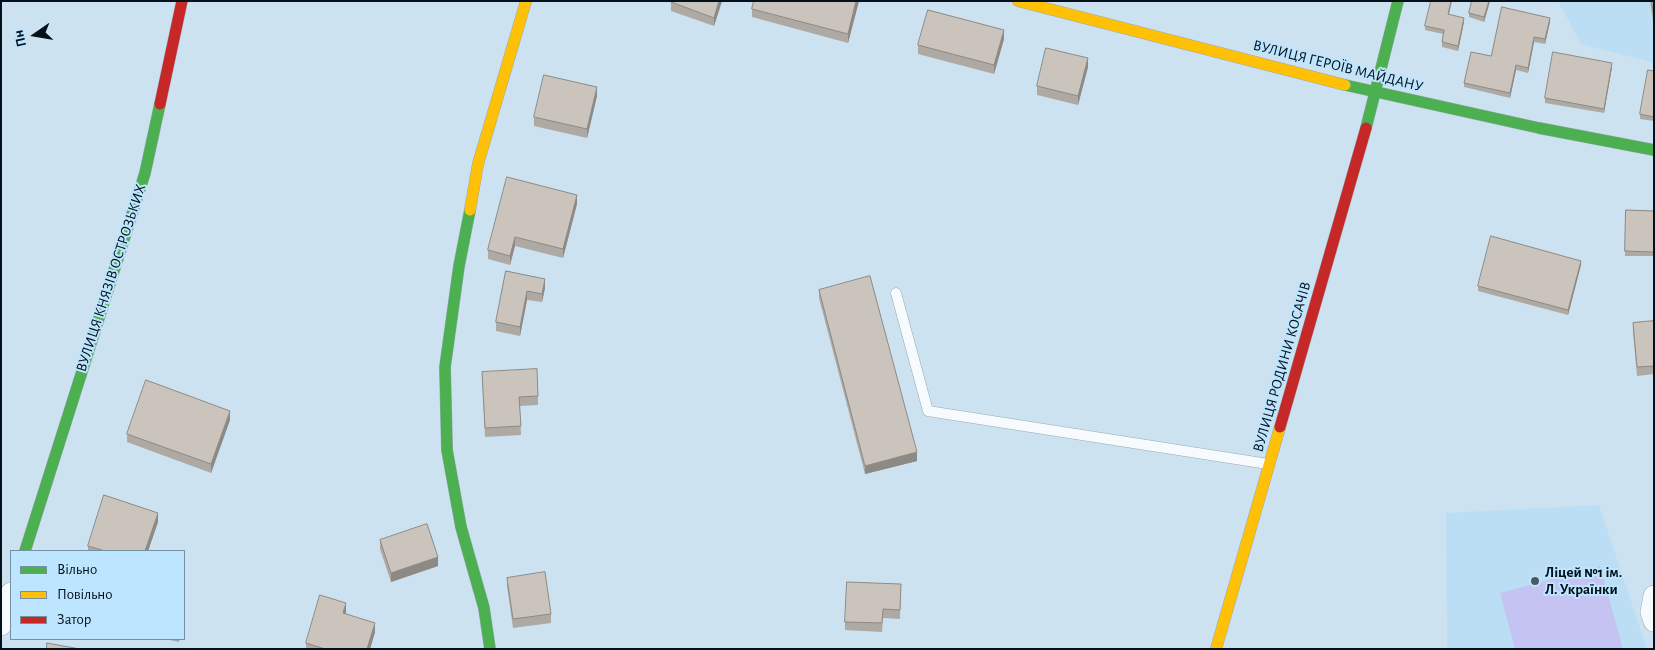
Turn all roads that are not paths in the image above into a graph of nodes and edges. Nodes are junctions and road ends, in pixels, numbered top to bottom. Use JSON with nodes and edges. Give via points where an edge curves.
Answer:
{"nodes":[{"id":1,"x":182,"y":1,"type":"edge"},
{"id":2,"x":526,"y":1,"type":"edge"},
{"id":3,"x":1018,"y":1,"type":"edge"},
{"id":4,"x":1398,"y":1,"type":"edge"},
{"id":5,"x":1376,"y":93,"type":"junction"},
{"id":6,"x":1654,"y":150,"type":"edge"},
{"id":7,"x":896,"y":293,"type":"dead end"},
{"id":8,"x":1269,"y":464,"type":"junction"},
{"id":9,"x":25,"y":550,"type":"edge"},
{"id":10,"x":10,"y":596,"type":"edge"},
{"id":11,"x":1654,"y":596,"type":"edge"},
{"id":12,"x":1654,"y":621,"type":"edge"},
{"id":13,"x":1,"y":625,"type":"edge"},
{"id":14,"x":490,"y":649,"type":"edge"},
{"id":15,"x":1216,"y":649,"type":"edge"}],
"edges":[{"from":1,"to":9,"type":"street","name":"ВУЛИЦЯ КНЯЗІВ ОСТРОЗЬКИХ","via":[[145,174]]},
{"from":2,"to":14,"type":"street","via":[[478,164],[445,367],[446,450],[461,526],[484,608]]},
{"from":3,"to":5,"type":"street","name":"ВУЛИЦЯ ГЕРОЇВ МАЙДАНУ"},
{"from":4,"to":5,"type":"street","name":"ВУЛИЦЯ РОДИНИ КОСАЧІВ"},
{"from":5,"to":6,"type":"street","name":"ВУЛИЦЯ ГЕРОЇВ МАЙДАНУ"},
{"from":5,"to":8,"type":"street","name":"ВУЛИЦЯ РОДИНИ КОСАЧІВ"},
{"from":7,"to":8,"type":"lane","via":[[928,411]]},
{"from":8,"to":15,"type":"street","name":"ВУЛИЦЯ РОДИНИ КОСАЧІВ"},
{"from":10,"to":13,"type":"street"},
{"from":11,"to":12,"type":"street","via":[[1651,612]]}]}
